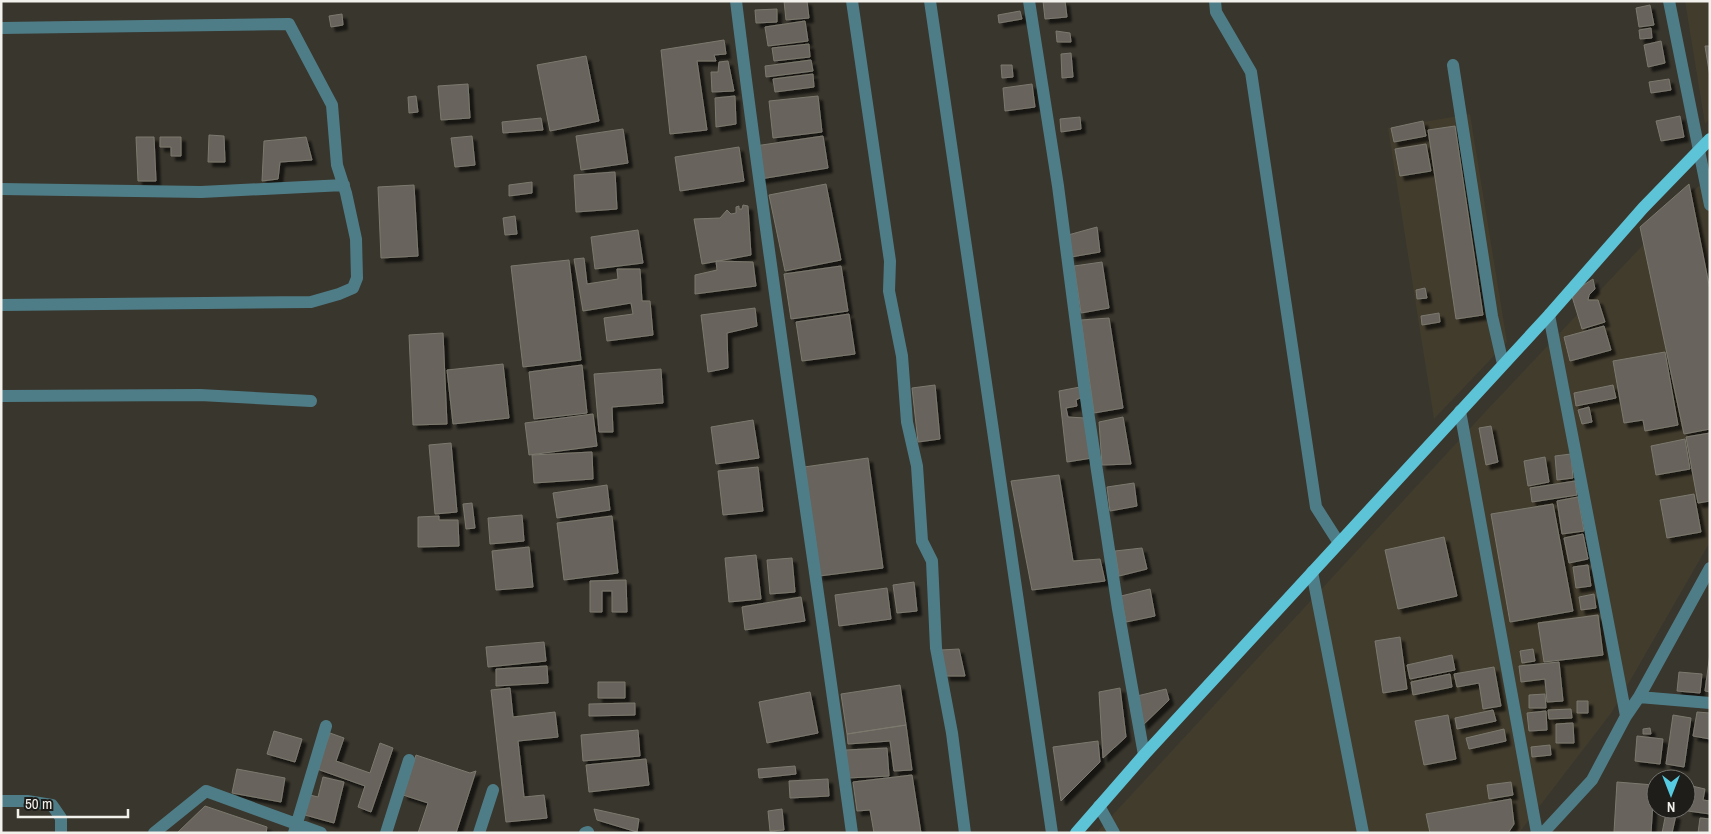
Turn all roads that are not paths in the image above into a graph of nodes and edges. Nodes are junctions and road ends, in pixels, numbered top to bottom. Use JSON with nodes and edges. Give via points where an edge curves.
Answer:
{"nodes":[{"id":1,"x":736,"y":1,"type":"edge"},
{"id":2,"x":852,"y":1,"type":"edge"},
{"id":3,"x":930,"y":1,"type":"edge"},
{"id":4,"x":1029,"y":1,"type":"edge"},
{"id":5,"x":1215,"y":1,"type":"edge"},
{"id":6,"x":1669,"y":1,"type":"edge"},
{"id":7,"x":1,"y":28,"type":"edge"},
{"id":8,"x":1453,"y":65,"type":"dead end"},
{"id":9,"x":1710,"y":139,"type":"edge"},
{"id":10,"x":1699,"y":151,"type":"junction"},
{"id":11,"x":344,"y":185,"type":"junction"},
{"id":12,"x":1,"y":189,"type":"edge"},
{"id":13,"x":1710,"y":205,"type":"edge"},
{"id":14,"x":1,"y":305,"type":"edge"},
{"id":15,"x":1549,"y":314,"type":"junction"},
{"id":16,"x":1503,"y":364,"type":"junction"},
{"id":17,"x":1,"y":396,"type":"edge"},
{"id":18,"x":311,"y":401,"type":"dead end"},
{"id":19,"x":1460,"y":411,"type":"junction"},
{"id":20,"x":1339,"y":543,"type":"junction"},
{"id":21,"x":1710,"y":568,"type":"edge"},
{"id":22,"x":1312,"y":572,"type":"junction"},
{"id":23,"x":1639,"y":698,"type":"junction"},
{"id":24,"x":1710,"y":703,"type":"edge"},
{"id":25,"x":1626,"y":716,"type":"junction"},
{"id":26,"x":326,"y":726,"type":"dead end"},
{"id":27,"x":1144,"y":755,"type":"junction"},
{"id":28,"x":409,"y":760,"type":"dead end"},
{"id":29,"x":493,"y":790,"type":"dead end"},
{"id":30,"x":1,"y":801,"type":"edge"},
{"id":31,"x":1099,"y":806,"type":"junction"},
{"id":32,"x":295,"y":829,"type":"edge"},
{"id":33,"x":61,"y":833,"type":"edge"},
{"id":34,"x":154,"y":833,"type":"edge"},
{"id":35,"x":321,"y":833,"type":"edge"},
{"id":36,"x":386,"y":833,"type":"edge"},
{"id":37,"x":479,"y":833,"type":"edge"},
{"id":38,"x":852,"y":833,"type":"edge"},
{"id":39,"x":965,"y":833,"type":"edge"},
{"id":40,"x":1052,"y":833,"type":"edge"},
{"id":41,"x":1076,"y":833,"type":"edge"},
{"id":42,"x":1114,"y":833,"type":"edge"},
{"id":43,"x":1363,"y":833,"type":"edge"},
{"id":44,"x":1537,"y":833,"type":"edge"},
{"id":45,"x":1543,"y":833,"type":"edge"}],
"edges":[{"from":1,"to":38,"type":"street"},
{"from":2,"to":39,"type":"street","via":[[890,261],[889,292],[902,356],[907,422],[917,466],[922,541],[932,561],[936,648],[952,733]]},
{"from":3,"to":40,"type":"street"},
{"from":4,"to":27,"type":"street","via":[[1084,385]]},
{"from":5,"to":20,"type":"street","via":[[1216,12],[1251,72],[1316,507]]},
{"from":6,"to":10,"type":"street"},
{"from":7,"to":11,"type":"street","via":[[289,24],[332,105],[337,165]]},
{"from":8,"to":16,"type":"street","via":[[1492,316]]},
{"from":9,"to":10,"type":"main road"},
{"from":10,"to":13,"type":"street"},
{"from":10,"to":15,"type":"main road","via":[[1643,208]]},
{"from":11,"to":12,"type":"street","via":[[201,192]]},
{"from":11,"to":14,"type":"street","via":[[356,239],[357,278],[353,288],[339,294],[311,302]]},
{"from":15,"to":16,"type":"main road"},
{"from":15,"to":25,"type":"street"},
{"from":16,"to":19,"type":"main road"},
{"from":17,"to":18,"type":"street","via":[[200,395]]},
{"from":19,"to":20,"type":"main road"},
{"from":19,"to":44,"type":"street"},
{"from":20,"to":22,"type":"main road"},
{"from":21,"to":23,"type":"street"},
{"from":22,"to":27,"type":"main road"},
{"from":22,"to":43,"type":"street"},
{"from":23,"to":24,"type":"street"},
{"from":23,"to":25,"type":"street"},
{"from":25,"to":45,"type":"street","via":[[1592,780]]},
{"from":26,"to":32,"type":"street"},
{"from":27,"to":31,"type":"main road"},
{"from":28,"to":36,"type":"street"},
{"from":29,"to":37,"type":"street"},
{"from":30,"to":33,"type":"street","via":[[52,805],[61,818]]},
{"from":31,"to":41,"type":"main road"},
{"from":31,"to":42,"type":"street"},
{"from":32,"to":34,"type":"street","via":[[206,791]]},
{"from":32,"to":35,"type":"street"}]}
